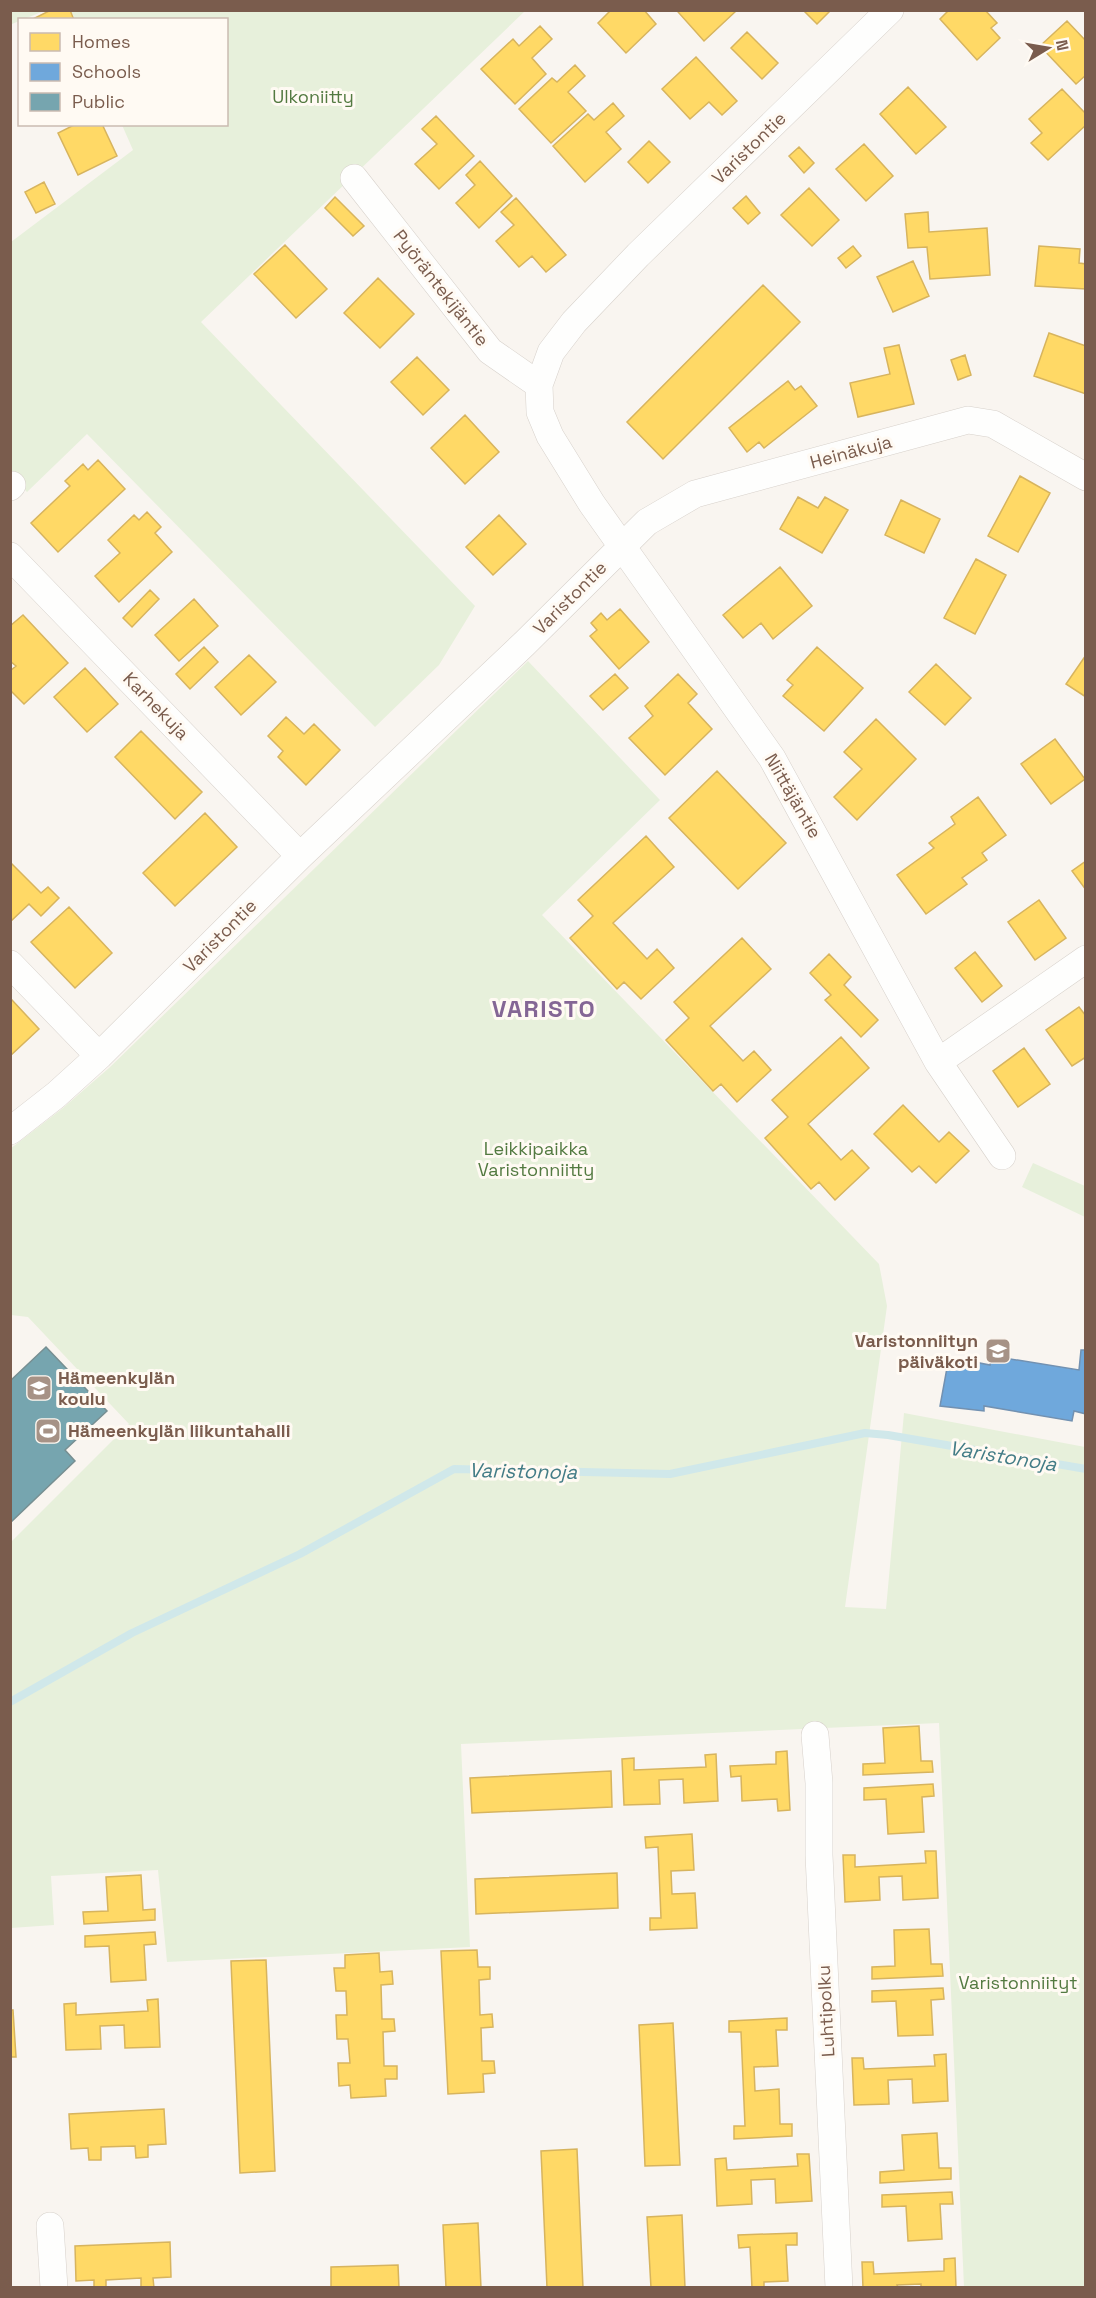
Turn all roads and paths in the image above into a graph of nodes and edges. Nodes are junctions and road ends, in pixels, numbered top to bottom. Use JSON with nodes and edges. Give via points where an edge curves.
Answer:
{"nodes":[{"id":1,"x":890,"y":10,"type":"edge"},
{"id":2,"x":354,"y":178,"type":"dead end"},
{"id":3,"x":539,"y":385,"type":"junction"},
{"id":4,"x":1086,"y":477,"type":"edge"},
{"id":5,"x":621,"y":546,"type":"junction"},
{"id":6,"x":10,"y":556,"type":"edge"},
{"id":7,"x":300,"y":856,"type":"junction"},
{"id":8,"x":1086,"y":959,"type":"edge"},
{"id":9,"x":10,"y":964,"type":"edge"},
{"id":10,"x":99,"y":1056,"type":"junction"},
{"id":11,"x":938,"y":1062,"type":"junction"},
{"id":12,"x":10,"y":1131,"type":"edge"},
{"id":13,"x":1002,"y":1156,"type":"dead end"},
{"id":14,"x":815,"y":1735,"type":"dead end"},
{"id":15,"x":50,"y":2226,"type":"dead end"},
{"id":16,"x":54,"y":2288,"type":"edge"},
{"id":17,"x":839,"y":2288,"type":"edge"}],
"edges":[{"from":1,"to":3,"type":"street","name":"Varistontie","via":[[574,322],[551,352]]},
{"from":2,"to":3,"type":"street","name":"Pyöräntekijäntie","via":[[490,351]]},
{"from":3,"to":5,"type":"street","name":"Varistontie","via":[[540,412],[550,436]]},
{"from":4,"to":5,"type":"street","name":"Heinäkuja","via":[[993,424],[968,420],[695,494],[646,522]]},
{"from":5,"to":7,"type":"street","name":"Varistontie","via":[[524,644]]},
{"from":5,"to":11,"type":"street","name":"Niittäjäntie","via":[[772,758]]},
{"from":6,"to":7,"type":"street","name":"Karhekuja"},
{"from":7,"to":10,"type":"street","name":"Varistontie"},
{"from":8,"to":11,"type":"street"},
{"from":9,"to":10,"type":"street"},
{"from":10,"to":12,"type":"street","name":"Varistontie"},
{"from":11,"to":13,"type":"street","name":"Niittäjäntie"},
{"from":14,"to":17,"type":"street","name":"Luhtipolku"},
{"from":15,"to":16,"type":"street"}]}
